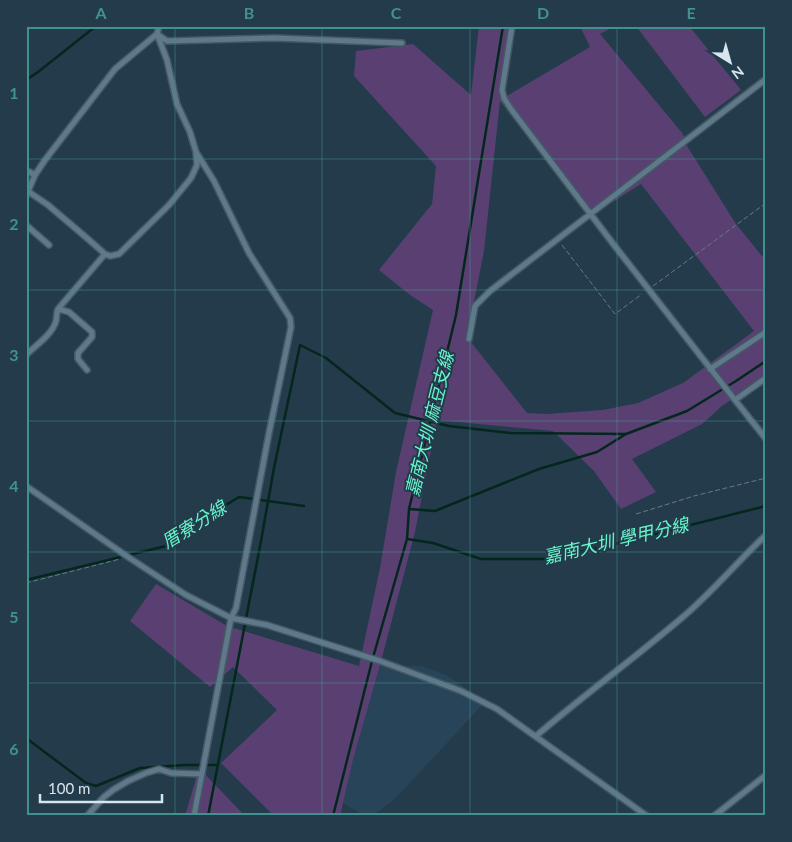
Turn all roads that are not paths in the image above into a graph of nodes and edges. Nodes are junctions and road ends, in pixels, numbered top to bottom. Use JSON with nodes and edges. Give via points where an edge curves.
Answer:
{"nodes":[{"id":1,"x":159,"y":26,"type":"edge"},
{"id":2,"x":512,"y":26,"type":"edge"},
{"id":3,"x":157,"y":34,"type":"junction"},
{"id":4,"x":402,"y":43,"type":"dead end"},
{"id":5,"x":766,"y":79,"type":"edge"},
{"id":6,"x":196,"y":152,"type":"junction"},
{"id":7,"x":26,"y":170,"type":"edge"},
{"id":8,"x":35,"y":175,"type":"junction"},
{"id":9,"x":27,"y":194,"type":"edge"},
{"id":10,"x":591,"y":213,"type":"junction"},
{"id":11,"x":26,"y":225,"type":"edge"},
{"id":12,"x":49,"y":245,"type":"dead end"},
{"id":13,"x":105,"y":254,"type":"junction"},
{"id":14,"x":58,"y":309,"type":"junction"},
{"id":15,"x":766,"y":332,"type":"edge"},
{"id":16,"x":469,"y":339,"type":"dead end"},
{"id":17,"x":26,"y":355,"type":"edge"},
{"id":18,"x":710,"y":369,"type":"junction"},
{"id":19,"x":87,"y":370,"type":"dead end"},
{"id":20,"x":766,"y":378,"type":"edge"},
{"id":21,"x":735,"y":400,"type":"junction"},
{"id":22,"x":766,"y":439,"type":"edge"},
{"id":23,"x":26,"y":486,"type":"edge"},
{"id":24,"x":766,"y":535,"type":"edge"},
{"id":25,"x":231,"y":618,"type":"junction"},
{"id":26,"x":536,"y":736,"type":"junction"},
{"id":27,"x":202,"y":774,"type":"junction"},
{"id":28,"x":766,"y":776,"type":"edge"},
{"id":29,"x":87,"y":816,"type":"edge"},
{"id":30,"x":194,"y":816,"type":"edge"},
{"id":31,"x":647,"y":816,"type":"edge"},
{"id":32,"x":714,"y":816,"type":"edge"}],
"edges":[{"from":1,"to":3,"type":"lane"},
{"from":2,"to":10,"type":"lane","via":[[502,90],[504,98]]},
{"from":3,"to":4,"type":"lane","via":[[167,42],[275,38]]},
{"from":3,"to":6,"type":"lane","via":[[177,104]]},
{"from":3,"to":8,"type":"lane","via":[[115,69]]},
{"from":5,"to":10,"type":"lane"},
{"from":6,"to":13,"type":"lane","via":[[198,165],[192,178],[169,205],[119,254]]},
{"from":6,"to":25,"type":"lane","via":[[249,253],[290,318],[291,327],[236,608]]},
{"from":7,"to":8,"type":"lane"},
{"from":8,"to":9,"type":"lane"},
{"from":9,"to":13,"type":"lane","via":[[48,206]]},
{"from":10,"to":16,"type":"lane","via":[[475,306]]},
{"from":10,"to":18,"type":"lane"},
{"from":11,"to":12,"type":"lane"},
{"from":13,"to":14,"type":"lane"},
{"from":14,"to":17,"type":"lane","via":[[50,333]]},
{"from":14,"to":19,"type":"lane","via":[[69,312],[92,332],[92,337],[78,353],[78,359]]},
{"from":15,"to":18,"type":"lane"},
{"from":18,"to":21,"type":"lane"},
{"from":20,"to":21,"type":"lane"},
{"from":21,"to":22,"type":"lane"},
{"from":23,"to":25,"type":"lane","via":[[186,595]]},
{"from":24,"to":26,"type":"lane","via":[[685,615]]},
{"from":25,"to":26,"type":"lane","via":[[267,625],[461,691],[497,709]]},
{"from":25,"to":27,"type":"lane"},
{"from":26,"to":31,"type":"lane"},
{"from":27,"to":29,"type":"lane","via":[[159,769],[146,773],[113,790]]},
{"from":27,"to":30,"type":"lane"},
{"from":28,"to":32,"type":"lane"}]}
